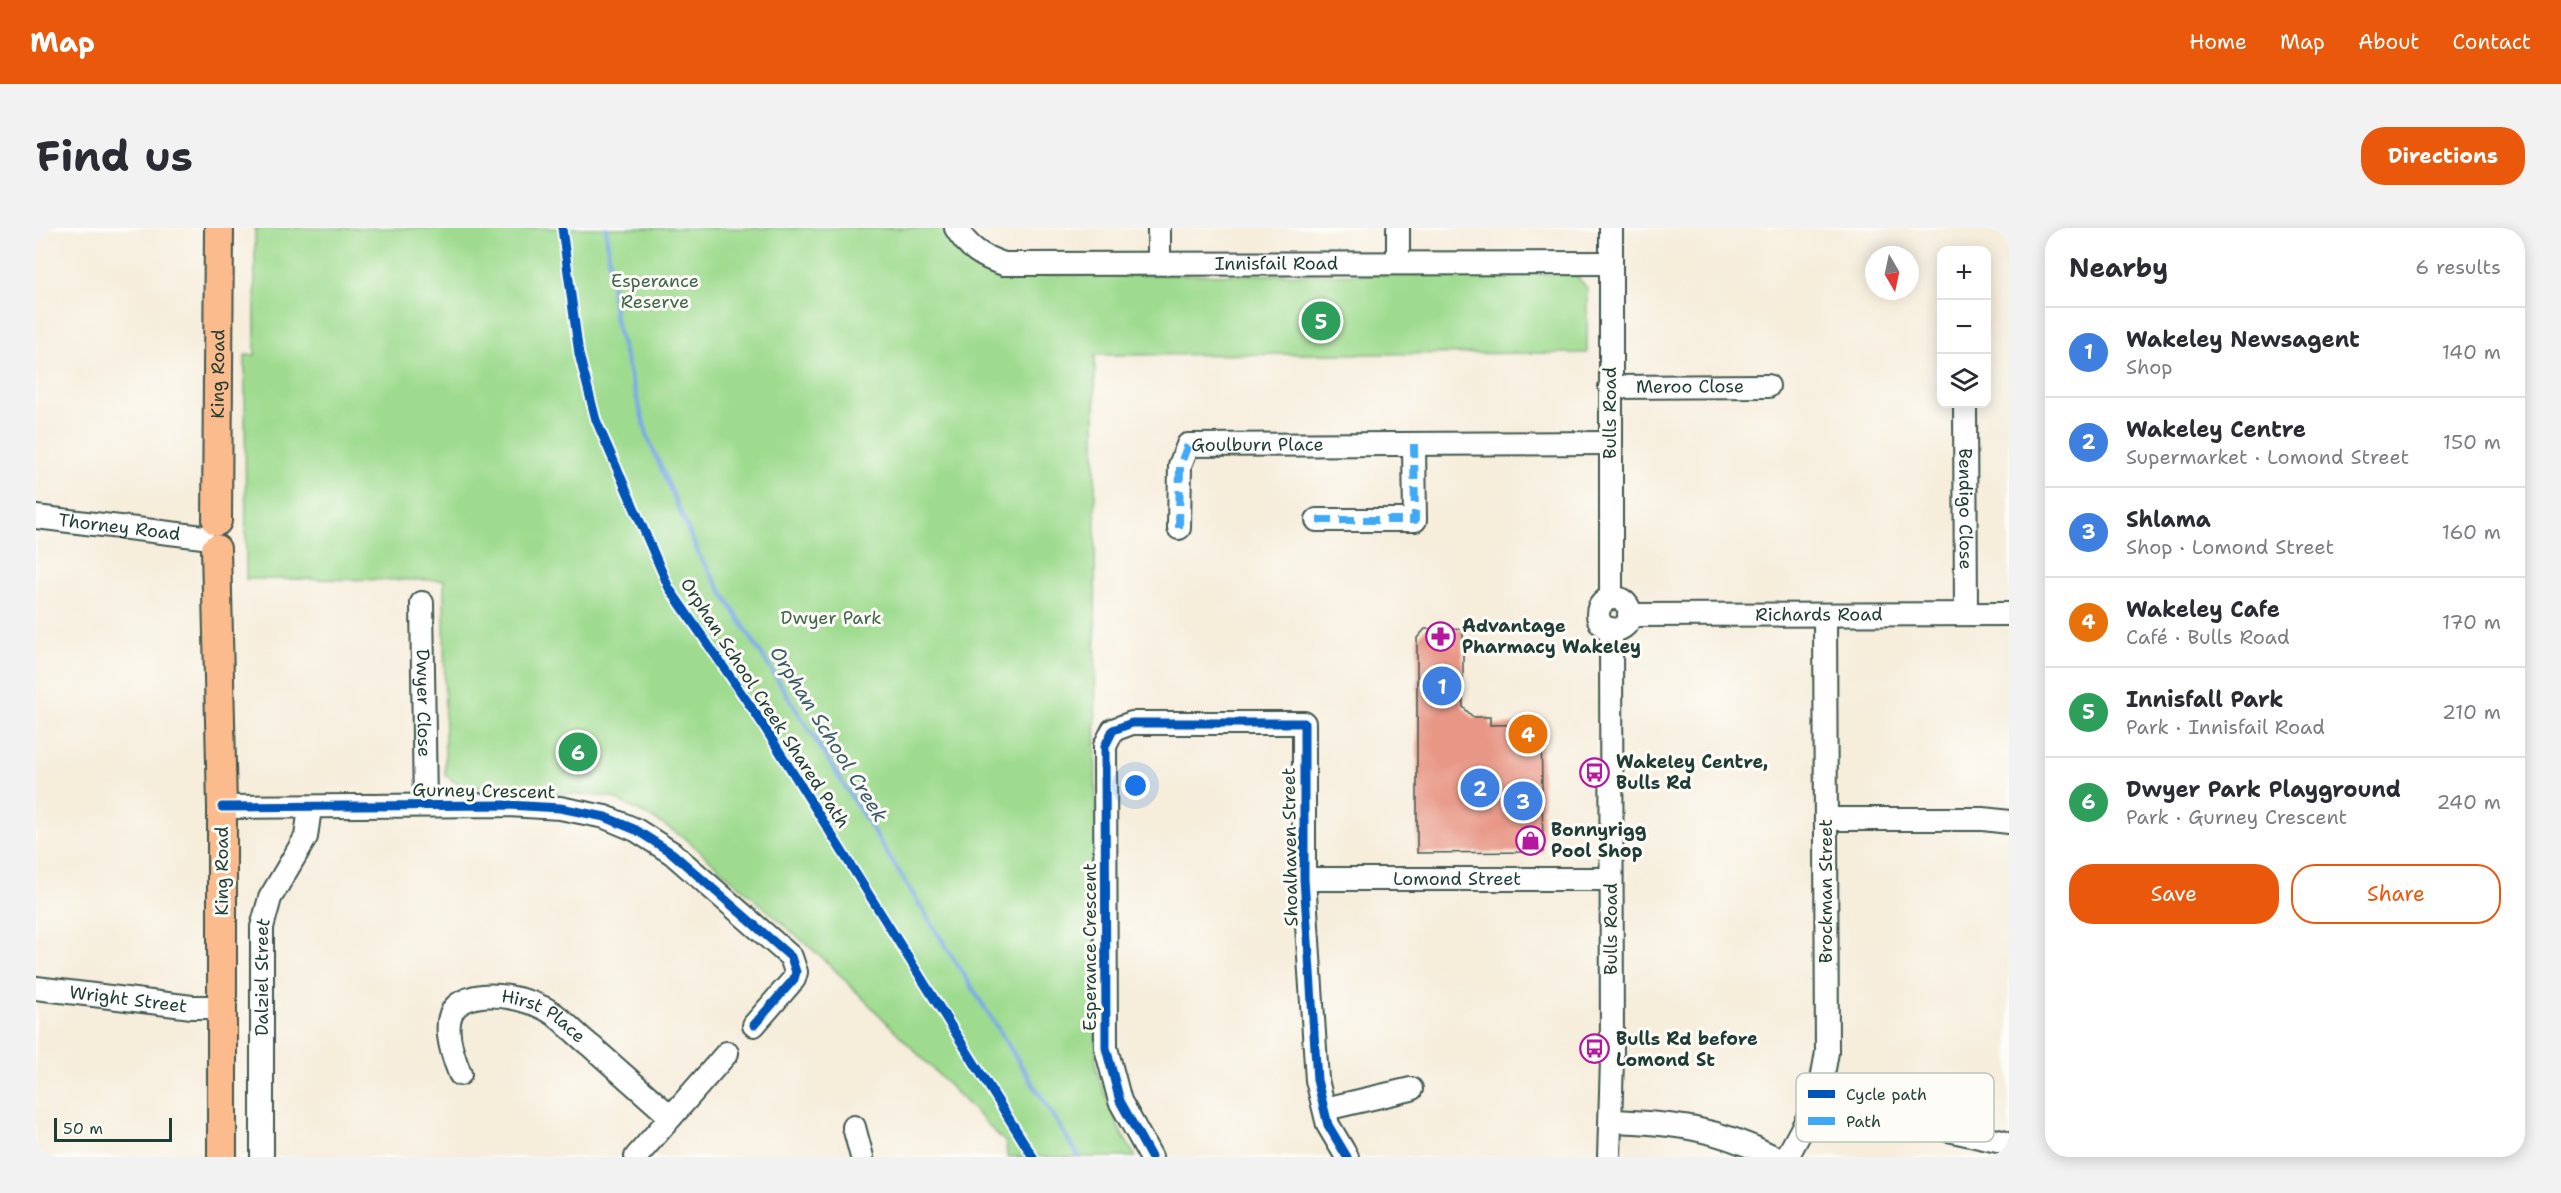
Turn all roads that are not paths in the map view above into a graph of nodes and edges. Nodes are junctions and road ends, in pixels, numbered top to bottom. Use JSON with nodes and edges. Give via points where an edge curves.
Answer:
{"nodes":[{"id":1,"x":219,"y":228,"type":"edge"},
{"id":2,"x":956,"y":228,"type":"edge"},
{"id":3,"x":1159,"y":228,"type":"edge"},
{"id":4,"x":1398,"y":228,"type":"edge"},
{"id":5,"x":1611,"y":228,"type":"edge"},
{"id":6,"x":1398,"y":262,"type":"junction"},
{"id":7,"x":1159,"y":263,"type":"junction"},
{"id":8,"x":1611,"y":263,"type":"junction"},
{"id":9,"x":1768,"y":386,"type":"dead end"},
{"id":10,"x":1610,"y":387,"type":"junction"},
{"id":11,"x":1965,"y":408,"type":"edge"},
{"id":12,"x":1611,"y":443,"type":"junction"},
{"id":13,"x":1414,"y":444,"type":"junction"},
{"id":14,"x":36,"y":517,"type":"edge"},
{"id":15,"x":1317,"y":520,"type":"dead end"},
{"id":16,"x":1179,"y":528,"type":"dead end"},
{"id":17,"x":212,"y":536,"type":"junction"},
{"id":18,"x":1611,"y":598,"type":"junction"},
{"id":19,"x":422,"y":603,"type":"dead end"},
{"id":20,"x":1966,"y":614,"type":"junction"},
{"id":21,"x":1629,"y":615,"type":"junction"},
{"id":22,"x":1825,"y":615,"type":"junction"},
{"id":23,"x":2009,"y":615,"type":"edge"},
{"id":24,"x":1611,"y":629,"type":"junction"},
{"id":25,"x":1113,"y":730,"type":"joint"},
{"id":26,"x":425,"y":805,"type":"junction"},
{"id":27,"x":222,"y":807,"type":"junction"},
{"id":28,"x":310,"y":808,"type":"junction"},
{"id":29,"x":1826,"y":819,"type":"junction"},
{"id":30,"x":2009,"y":822,"type":"edge"},
{"id":31,"x":1304,"y":879,"type":"junction"},
{"id":32,"x":1611,"y":879,"type":"junction"},
{"id":33,"x":36,"y":988,"type":"edge"},
{"id":34,"x":222,"y":1007,"type":"junction"},
{"id":35,"x":754,"y":1025,"type":"dead end"},
{"id":36,"x":727,"y":1053,"type":"dead end"},
{"id":37,"x":1823,"y":1073,"type":"edge"},
{"id":38,"x":460,"y":1074,"type":"dead end"},
{"id":39,"x":1411,"y":1089,"type":"dead end"},
{"id":40,"x":1325,"y":1109,"type":"junction"},
{"id":41,"x":671,"y":1117,"type":"junction"},
{"id":42,"x":1611,"y":1121,"type":"junction"},
{"id":43,"x":854,"y":1127,"type":"dead end"},
{"id":44,"x":1994,"y":1140,"type":"edge"},
{"id":45,"x":1796,"y":1141,"type":"edge"},
{"id":46,"x":2009,"y":1147,"type":"edge"},
{"id":47,"x":222,"y":1157,"type":"edge"},
{"id":48,"x":262,"y":1157,"type":"edge"},
{"id":49,"x":636,"y":1157,"type":"edge"},
{"id":50,"x":862,"y":1157,"type":"edge"},
{"id":51,"x":1151,"y":1157,"type":"edge"},
{"id":52,"x":1347,"y":1157,"type":"edge"},
{"id":53,"x":1609,"y":1157,"type":"edge"},
{"id":54,"x":1773,"y":1157,"type":"edge"},
{"id":55,"x":1787,"y":1157,"type":"edge"}],
"edges":[{"from":1,"to":17,"type":"main road","name":"King Road"},
{"from":2,"to":7,"type":"street","name":"Innisfail Road","via":[[977,253],[1004,264]]},
{"from":3,"to":7,"type":"street"},
{"from":4,"to":6,"type":"street"},
{"from":5,"to":8,"type":"street","name":"Bulls Road"},
{"from":6,"to":7,"type":"street","name":"Innisfail Road"},
{"from":6,"to":8,"type":"street","name":"Innisfail Road"},
{"from":8,"to":10,"type":"street","name":"Bulls Road"},
{"from":9,"to":10,"type":"street","name":"Meroo Close"},
{"from":10,"to":12,"type":"street","name":"Bulls Road"},
{"from":11,"to":20,"type":"street","name":"Bendigo Close"},
{"from":12,"to":13,"type":"street","name":"Goulburn Place"},
{"from":12,"to":18,"type":"street","name":"Bulls Road"},
{"from":13,"to":15,"type":"street","via":[[1415,520]]},
{"from":13,"to":16,"type":"street","name":"Goulburn Place","via":[[1188,445],[1180,465]]},
{"from":14,"to":17,"type":"street","name":"Thorney Road"},
{"from":17,"to":27,"type":"main road","name":"King Road"},
{"from":18,"to":21,"type":"street","via":[[1624,602]]},
{"from":18,"to":24,"type":"street","via":[[1598,611],[1599,621]]},
{"from":19,"to":26,"type":"street","name":"Dwyer Close"},
{"from":20,"to":22,"type":"street","name":"Richards Road"},
{"from":20,"to":23,"type":"street","name":"Richards Road"},
{"from":21,"to":22,"type":"street","name":"Richards Road"},
{"from":21,"to":24,"type":"street","via":[[1625,625]]},
{"from":22,"to":29,"type":"street","name":"Brockman Street"},
{"from":24,"to":32,"type":"street","name":"Bulls Road"},
{"from":25,"to":31,"type":"street","name":"Shoalhaven Street","via":[[1132,723],[1304,723]]},
{"from":25,"to":51,"type":"street","name":"Esperance Crescent","via":[[1105,746],[1106,1048],[1120,1101]]},
{"from":26,"to":28,"type":"street","name":"Gurney Crescent"},
{"from":26,"to":35,"type":"street","name":"Gurney Crescent","via":[[560,808],[619,822],[672,853],[795,964],[794,979]]},
{"from":27,"to":28,"type":"street","name":"Gurney Crescent"},
{"from":27,"to":34,"type":"main road","name":"King Road"},
{"from":28,"to":48,"type":"street","name":"Dalziel Street","via":[[306,837],[270,898],[262,927]]},
{"from":29,"to":30,"type":"street"},
{"from":29,"to":37,"type":"street","name":"Brockman Street"},
{"from":31,"to":32,"type":"street","name":"Lomond Street"},
{"from":31,"to":40,"type":"street","name":"Shoalhaven Street","via":[[1317,1080]]},
{"from":32,"to":42,"type":"street","name":"Bulls Road"},
{"from":33,"to":34,"type":"street","name":"Wright Street","via":[[192,1007]]},
{"from":34,"to":47,"type":"main road","name":"King Road"},
{"from":36,"to":41,"type":"street"},
{"from":38,"to":41,"type":"street","name":"Hirst Place","via":[[449,1038],[451,1017],[459,1004],[472,997],[524,1001],[553,1013]]},
{"from":39,"to":40,"type":"street"},
{"from":40,"to":52,"type":"street","name":"Shoalhaven Street","via":[[1328,1125]]},
{"from":41,"to":49,"type":"street"},
{"from":42,"to":53,"type":"street","name":"Bulls Road"},
{"from":42,"to":54,"type":"street","via":[[1697,1128],[1745,1142]]},
{"from":43,"to":50,"type":"street"},
{"from":44,"to":46,"type":"street"},
{"from":45,"to":55,"type":"street","name":"Brockman Street"}]}
